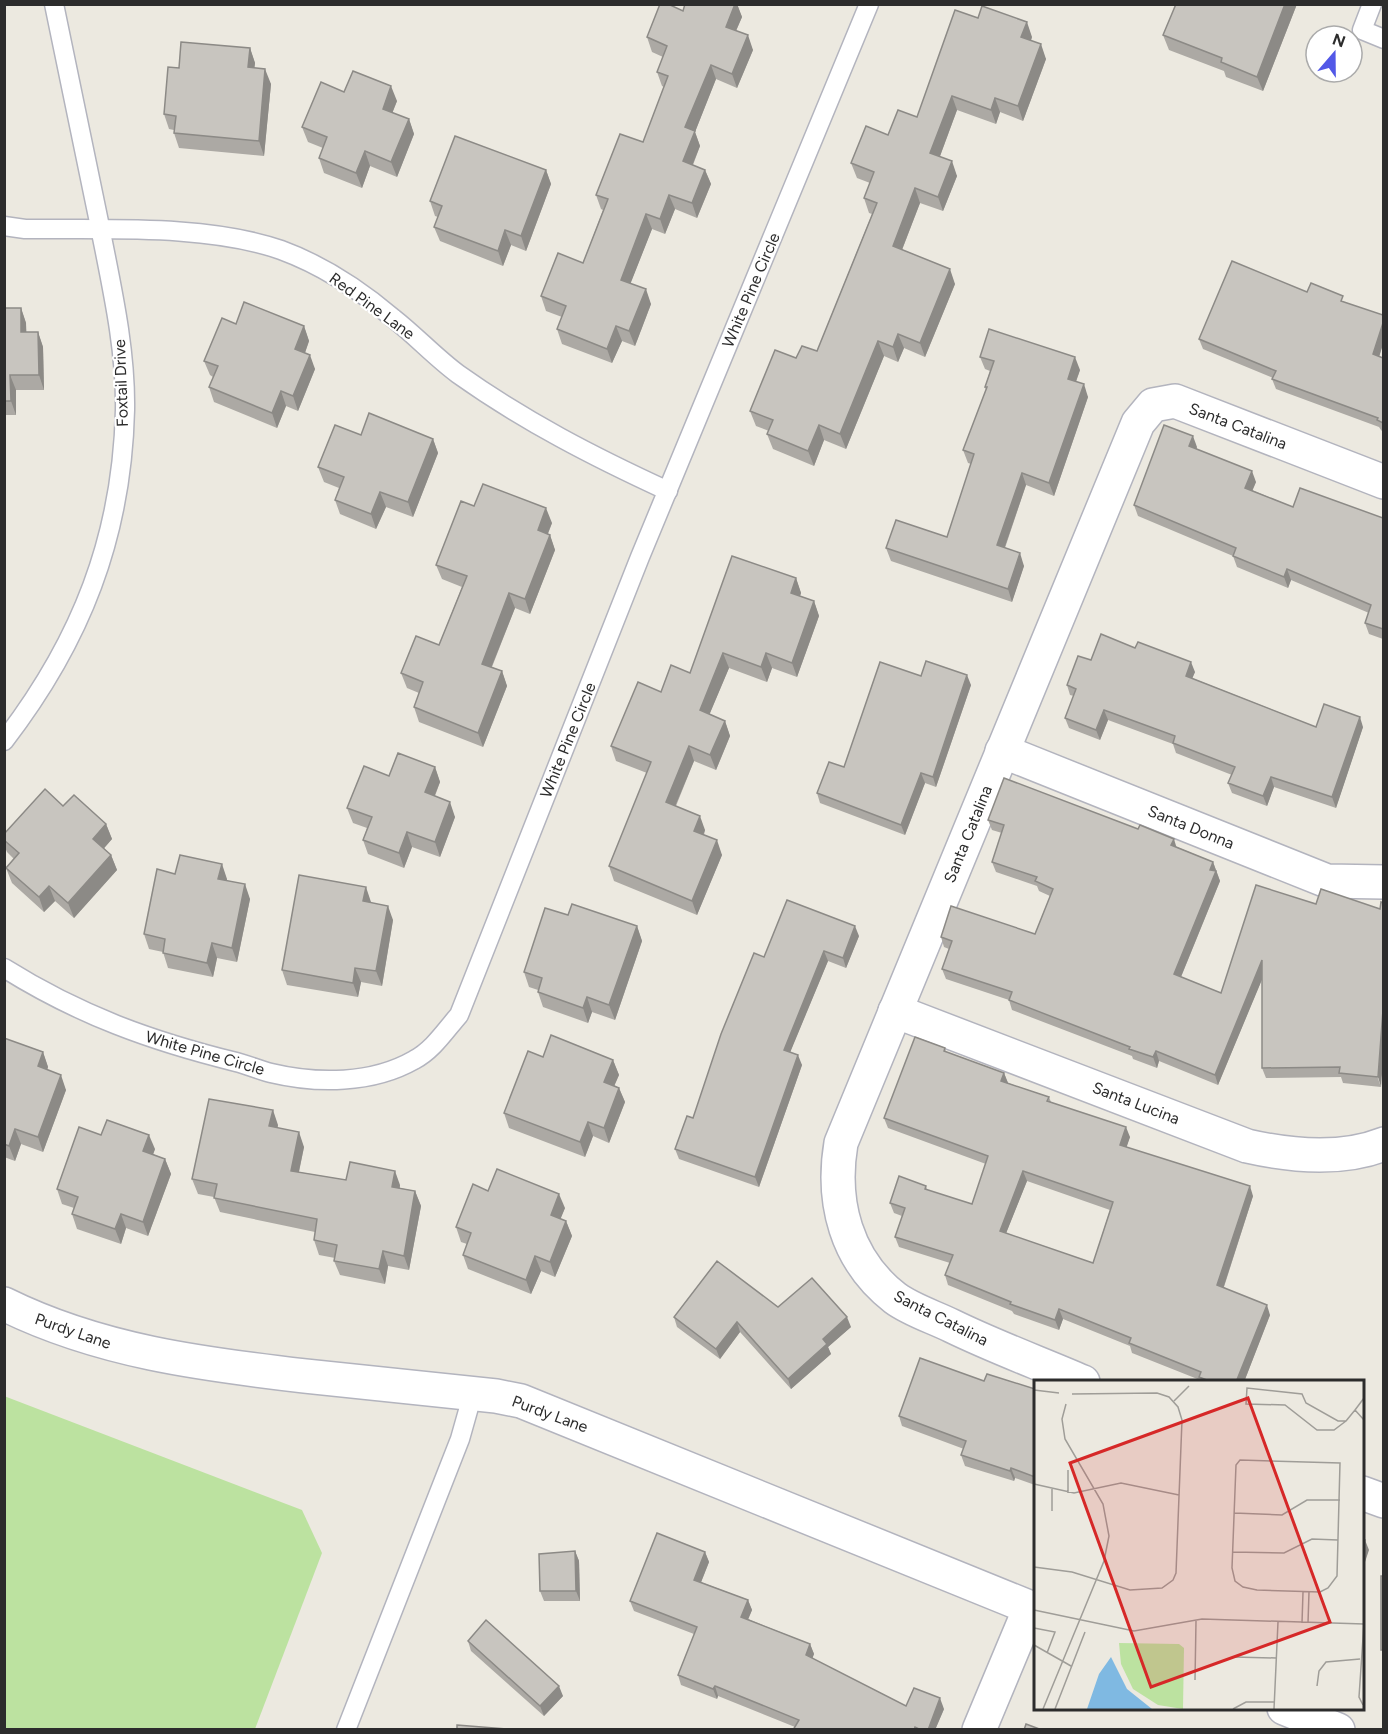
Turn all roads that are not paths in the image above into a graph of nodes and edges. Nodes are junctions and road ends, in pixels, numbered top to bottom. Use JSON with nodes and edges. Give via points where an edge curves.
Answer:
{"nodes":[{"id":1,"x":54,"y":4,"type":"edge"},
{"id":2,"x":869,"y":4,"type":"edge"},
{"id":3,"x":1372,"y":4,"type":"edge"},
{"id":4,"x":1383,"y":39,"type":"edge"},
{"id":5,"x":4,"y":226,"type":"edge"},
{"id":6,"x":100,"y":230,"type":"junction"},
{"id":7,"x":1383,"y":482,"type":"edge"},
{"id":8,"x":668,"y":491,"type":"junction"},
{"id":9,"x":4,"y":741,"type":"edge"},
{"id":10,"x":1002,"y":751,"type":"junction"},
{"id":11,"x":1383,"y":882,"type":"edge"},
{"id":12,"x":4,"y":968,"type":"edge"},
{"id":13,"x":895,"y":1011,"type":"junction"},
{"id":14,"x":1383,"y":1144,"type":"edge"},
{"id":15,"x":4,"y":1304,"type":"edge"},
{"id":16,"x":1078,"y":1380,"type":"edge"},
{"id":17,"x":473,"y":1393,"type":"junction"},
{"id":18,"x":1364,"y":1494,"type":"edge"},
{"id":19,"x":1383,"y":1501,"type":"edge"},
{"id":20,"x":1033,"y":1609,"type":"edge"},
{"id":21,"x":1289,"y":1710,"type":"edge"},
{"id":22,"x":346,"y":1730,"type":"edge"},
{"id":23,"x":979,"y":1730,"type":"edge"},
{"id":24,"x":1338,"y":1730,"type":"edge"}],
"edges":[{"from":1,"to":6,"type":"lane","name":"Foxtail Drive"},
{"from":2,"to":8,"type":"lane","name":"White Pine Circle"},
{"from":3,"to":4,"type":"lane","via":[[1362,30]]},
{"from":5,"to":6,"type":"lane","name":"Red Pine Lane"},
{"from":6,"to":8,"type":"lane","name":"Red Pine Lane","via":[[231,236],[305,260],[351,286],[456,373],[525,420]]},
{"from":6,"to":9,"type":"lane","name":"Foxtail Drive","via":[[117,315],[124,397],[122,456],[111,526],[90,594],[60,659]]},
{"from":7,"to":10,"type":"street","name":"Santa Catalina","via":[[1175,401],[1153,405],[1138,423]]},
{"from":8,"to":12,"type":"lane","name":"White Pine Circle","via":[[459,1015],[432,1047],[414,1060],[392,1070],[344,1080],[271,1073],[171,1046],[97,1019],[50,997]]},
{"from":10,"to":11,"type":"street","name":"Santa Donna","via":[[1327,881]]},
{"from":10,"to":13,"type":"street","name":"Santa Catalina"},
{"from":13,"to":14,"type":"street","name":"Santa Lucina","via":[[1247,1146],[1326,1155]]},
{"from":13,"to":16,"type":"street","name":"Santa Catalina","via":[[841,1143],[837,1193],[850,1241],[878,1282],[897,1299]]},
{"from":15,"to":17,"type":"street","name":"Purdy Lane","via":[[121,1348],[200,1364]]},
{"from":17,"to":20,"type":"street","name":"Purdy Lane","via":[[544,1410]]},
{"from":17,"to":22,"type":"lane","via":[[460,1439]]},
{"from":18,"to":19,"type":"street"},
{"from":20,"to":23,"type":"street"},
{"from":21,"to":24,"type":"street"}]}
